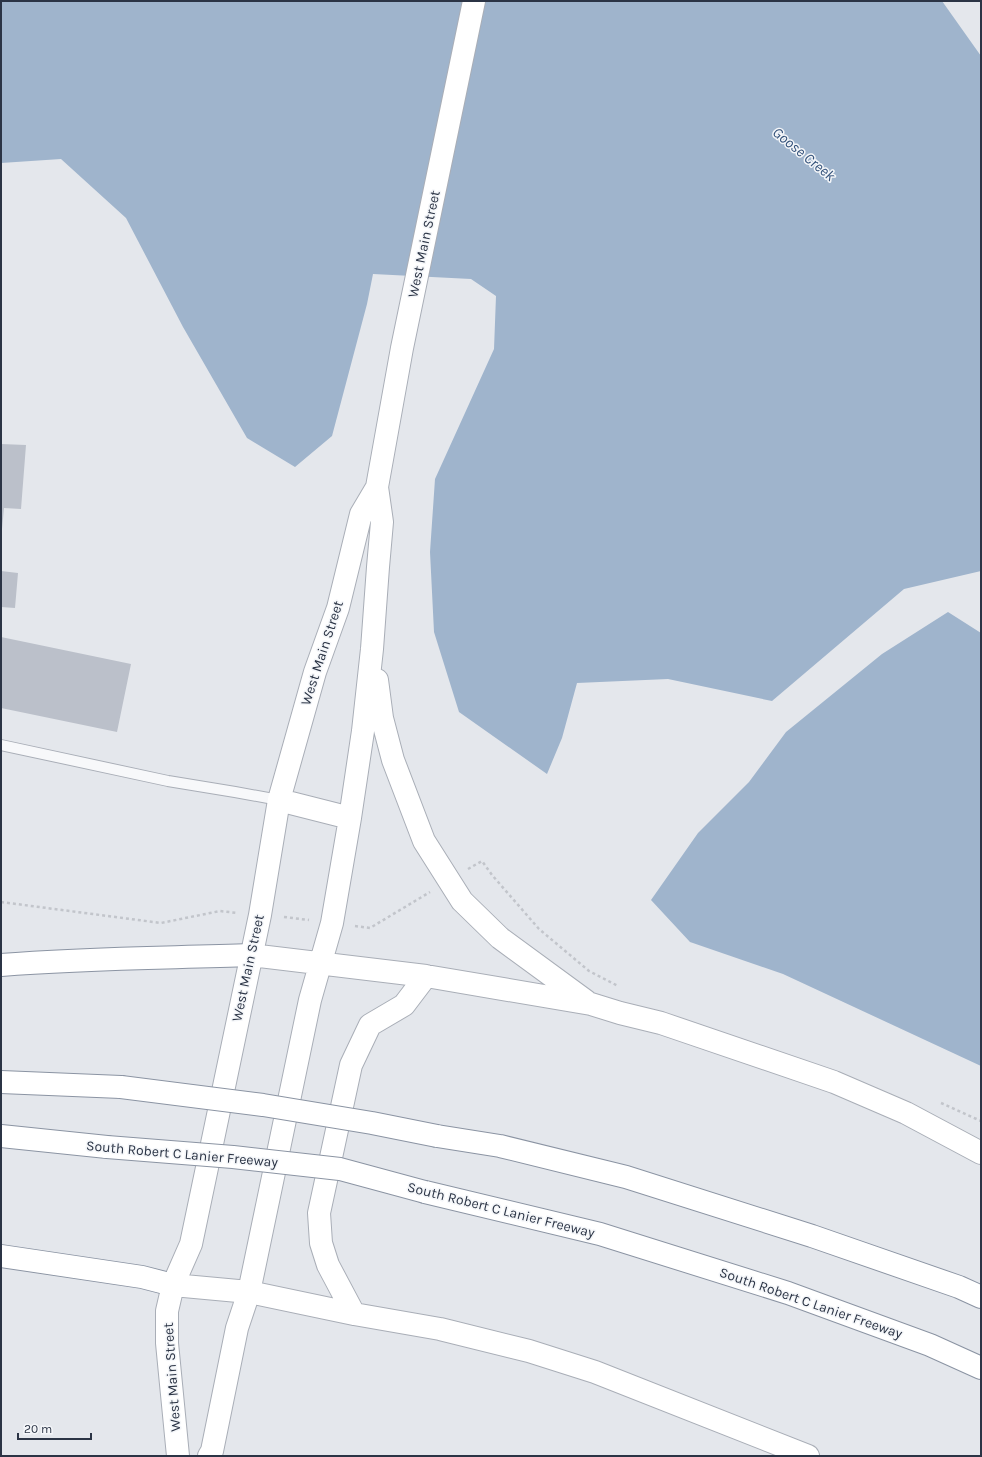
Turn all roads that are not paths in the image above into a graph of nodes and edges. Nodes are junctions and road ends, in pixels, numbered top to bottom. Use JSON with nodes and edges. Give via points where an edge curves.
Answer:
{"nodes":[{"id":1,"x":474,"y":1,"type":"edge"},
{"id":2,"x":377,"y":488,"type":"junction"},
{"id":3,"x":372,"y":649,"type":"junction"},
{"id":4,"x":1,"y":745,"type":"edge"},
{"id":5,"x":279,"y":800,"type":"junction"},
{"id":6,"x":350,"y":818,"type":"junction"},
{"id":7,"x":251,"y":955,"type":"junction"},
{"id":8,"x":320,"y":963,"type":"junction"},
{"id":9,"x":1,"y":965,"type":"edge"},
{"id":10,"x":426,"y":976,"type":"junction"},
{"id":11,"x":591,"y":1004,"type":"junction"},
{"id":12,"x":1,"y":1082,"type":"edge"},
{"id":13,"x":1,"y":1136,"type":"edge"},
{"id":14,"x":981,"y":1153,"type":"edge"},
{"id":15,"x":1,"y":1256,"type":"edge"},
{"id":16,"x":172,"y":1285,"type":"junction"},
{"id":17,"x":248,"y":1292,"type":"junction"},
{"id":18,"x":981,"y":1297,"type":"edge"},
{"id":19,"x":354,"y":1314,"type":"junction"},
{"id":20,"x":981,"y":1368,"type":"edge"},
{"id":21,"x":178,"y":1456,"type":"edge"},
{"id":22,"x":209,"y":1456,"type":"edge"},
{"id":23,"x":808,"y":1456,"type":"edge"}],
"edges":[{"from":1,"to":2,"type":"main road","name":"West Main Street","via":[[402,348]]},
{"from":2,"to":3,"type":"main road","name":"West Main Street","via":[[382,522]]},
{"from":2,"to":5,"type":"main road","name":"West Main Street","via":[[361,514],[338,608],[315,672]]},
{"from":3,"to":6,"type":"main road","name":"West Main Street"},
{"from":3,"to":11,"type":"main road","via":[[382,718],[393,760],[424,842],[462,901],[500,938]]},
{"from":4,"to":5,"type":"lane","via":[[168,781]]},
{"from":5,"to":6,"type":"main road"},
{"from":5,"to":7,"type":"main road","name":"West Main Street"},
{"from":6,"to":8,"type":"main road","name":"West Main Street","via":[[332,923]]},
{"from":7,"to":8,"type":"main road"},
{"from":7,"to":9,"type":"main road","via":[[47,961]]},
{"from":7,"to":16,"type":"main road","name":"West Main Street","via":[[190,1244]]},
{"from":8,"to":10,"type":"main road"},
{"from":8,"to":17,"type":"main road","name":"West Main Street"},
{"from":10,"to":11,"type":"main road"},
{"from":10,"to":19,"type":"main road","via":[[404,1005],[370,1025],[351,1065],[319,1212],[322,1243],[328,1266]]},
{"from":11,"to":14,"type":"main road","via":[[661,1023],[834,1082],[906,1113]]},
{"from":12,"to":18,"type":"main road","bridge":true,"via":[[121,1087],[262,1105],[500,1146],[626,1177],[812,1236]]},
{"from":13,"to":20,"type":"main road","name":"South Robert C Lanier Freeway","bridge":true,"via":[[340,1169],[600,1234],[780,1291],[930,1345]]},
{"from":15,"to":16,"type":"main road","via":[[142,1277]]},
{"from":16,"to":17,"type":"main road"},
{"from":16,"to":21,"type":"main road","name":"West Main Street","via":[[167,1311],[167,1343]]},
{"from":17,"to":19,"type":"main road"},
{"from":17,"to":22,"type":"main road","name":"West Main Street","via":[[236,1328]]},
{"from":19,"to":23,"type":"main road","via":[[440,1329],[595,1372]]}]}
